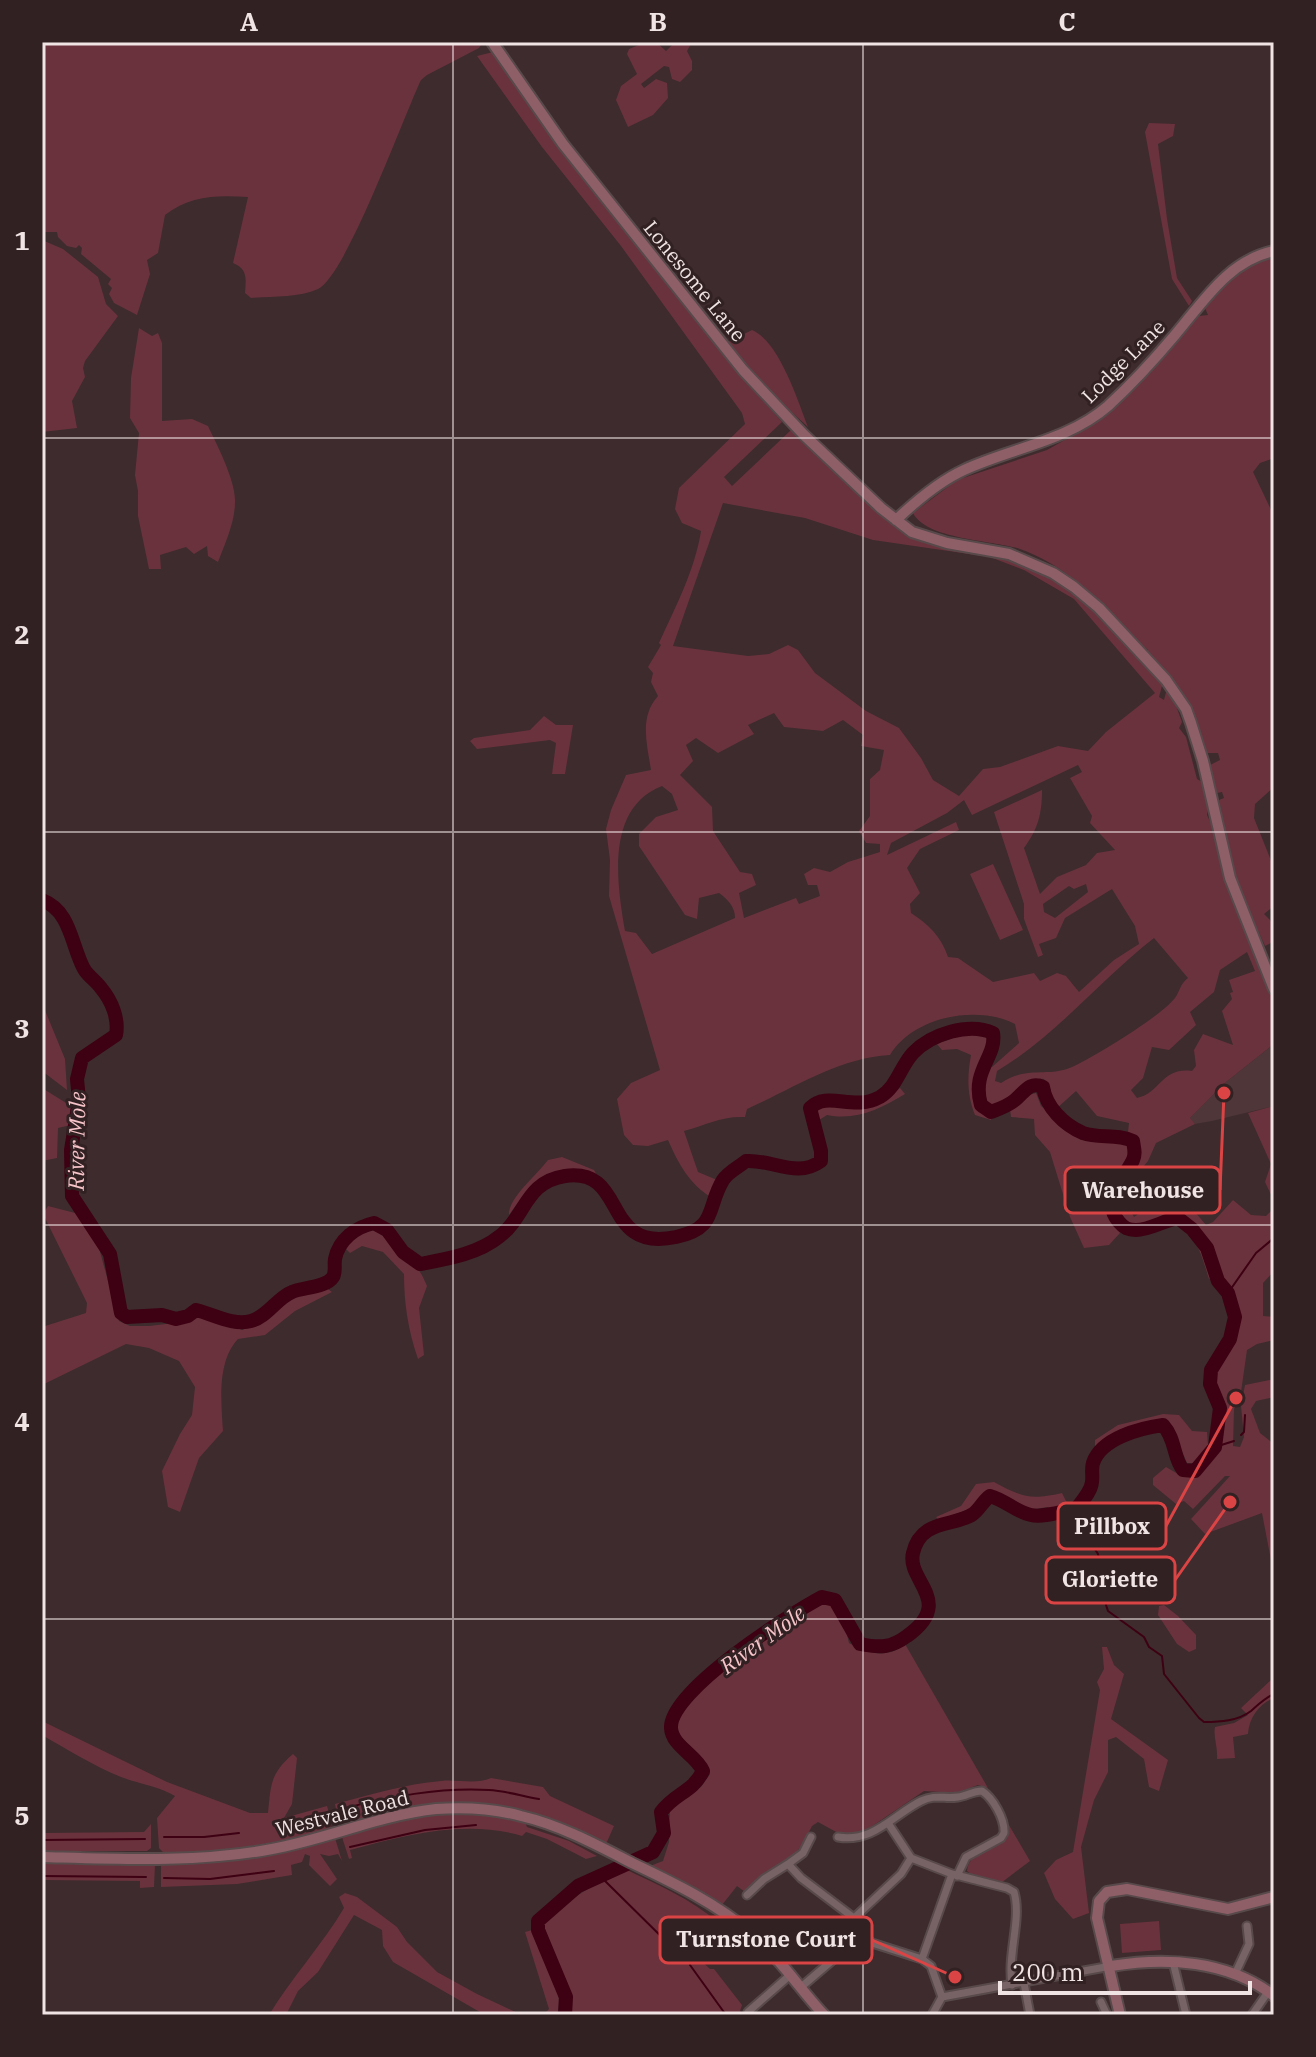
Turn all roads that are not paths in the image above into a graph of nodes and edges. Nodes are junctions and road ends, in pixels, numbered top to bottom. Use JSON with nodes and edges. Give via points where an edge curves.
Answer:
{"nodes":[{"id":1,"x":492,"y":42,"type":"edge"},
{"id":2,"x":1274,"y":251,"type":"edge"},
{"id":3,"x":896,"y":520,"type":"junction"},
{"id":4,"x":1274,"y":989,"type":"edge"},
{"id":5,"x":888,"y":1823,"type":"junction"},
{"id":6,"x":811,"y":1837,"type":"dead end"},
{"id":7,"x":838,"y":1837,"type":"dead end"},
{"id":8,"x":42,"y":1857,"type":"edge"},
{"id":9,"x":911,"y":1858,"type":"junction"},
{"id":10,"x":788,"y":1864,"type":"junction"},
{"id":11,"x":954,"y":1875,"type":"junction"},
{"id":12,"x":747,"y":1895,"type":"dead end"},
{"id":13,"x":1274,"y":1897,"type":"edge"},
{"id":14,"x":854,"y":1918,"type":"junction"},
{"id":15,"x":1247,"y":1926,"type":"dead end"},
{"id":16,"x":862,"y":1935,"type":"junction"},
{"id":17,"x":922,"y":1959,"type":"junction"},
{"id":18,"x":1173,"y":1962,"type":"junction"},
{"id":19,"x":1111,"y":1966,"type":"junction"},
{"id":20,"x":1235,"y":1974,"type":"junction"},
{"id":21,"x":789,"y":1976,"type":"junction"},
{"id":22,"x":1024,"y":1983,"type":"junction"},
{"id":23,"x":1012,"y":1985,"type":"junction"},
{"id":24,"x":800,"y":1988,"type":"junction"},
{"id":25,"x":1272,"y":1994,"type":"edge"},
{"id":26,"x":942,"y":1997,"type":"junction"},
{"id":27,"x":1101,"y":2002,"type":"dead end"},
{"id":28,"x":748,"y":2012,"type":"dead end"},
{"id":29,"x":824,"y":2015,"type":"edge"},
{"id":30,"x":932,"y":2015,"type":"edge"},
{"id":31,"x":1030,"y":2015,"type":"edge"},
{"id":32,"x":1107,"y":2015,"type":"edge"},
{"id":33,"x":1120,"y":2015,"type":"edge"},
{"id":34,"x":1186,"y":2015,"type":"edge"},
{"id":35,"x":1252,"y":2015,"type":"edge"}],
"edges":[{"from":1,"to":3,"type":"street","name":"Lonesome Lane","via":[[563,144],[743,370],[790,422]]},
{"from":2,"to":3,"type":"street","name":"Lodge Lane","via":[[1226,274],[1136,380],[1097,414],[1072,429],[962,471]]},
{"from":3,"to":4,"type":"street","name":"Lonesome Lane","via":[[912,532],[1009,554],[1053,573],[1098,607],[1172,688],[1195,735],[1230,878]]},
{"from":5,"to":7,"type":"street","via":[[856,1839]]},
{"from":5,"to":9,"type":"street"},
{"from":5,"to":11,"type":"street","via":[[935,1796],[987,1794],[1002,1818],[1004,1833],[966,1857]]},
{"from":6,"to":10,"type":"street","via":[[803,1853]]},
{"from":8,"to":21,"type":"street","name":"Westvale Road","via":[[246,1854],[436,1809],[520,1815],[606,1849],[701,1898],[760,1942]]},
{"from":9,"to":11,"type":"street"},
{"from":9,"to":14,"type":"street"},
{"from":10,"to":12,"type":"street"},
{"from":10,"to":14,"type":"street"},
{"from":11,"to":17,"type":"street"},
{"from":11,"to":23,"type":"street","via":[[1014,1892]]},
{"from":13,"to":19,"type":"street","via":[[1228,1909],[1127,1889],[1107,1892],[1099,1901],[1097,1918]]},
{"from":14,"to":16,"type":"street"},
{"from":15,"to":20,"type":"street","via":[[1249,1944]]},
{"from":16,"to":17,"type":"street"},
{"from":16,"to":24,"type":"street"},
{"from":17,"to":26,"type":"street","via":[[931,1966]]},
{"from":18,"to":19,"type":"street"},
{"from":18,"to":20,"type":"street"},
{"from":18,"to":34,"type":"street"},
{"from":19,"to":22,"type":"street"},
{"from":19,"to":33,"type":"street"},
{"from":20,"to":25,"type":"street"},
{"from":21,"to":24,"type":"street","name":"Westvale Road"},
{"from":21,"to":28,"type":"street"},
{"from":22,"to":23,"type":"street"},
{"from":22,"to":31,"type":"street"},
{"from":23,"to":26,"type":"street"},
{"from":24,"to":29,"type":"street","name":"Westvale Road"},
{"from":25,"to":35,"type":"street"},
{"from":26,"to":30,"type":"street"},
{"from":27,"to":32,"type":"street"}]}
